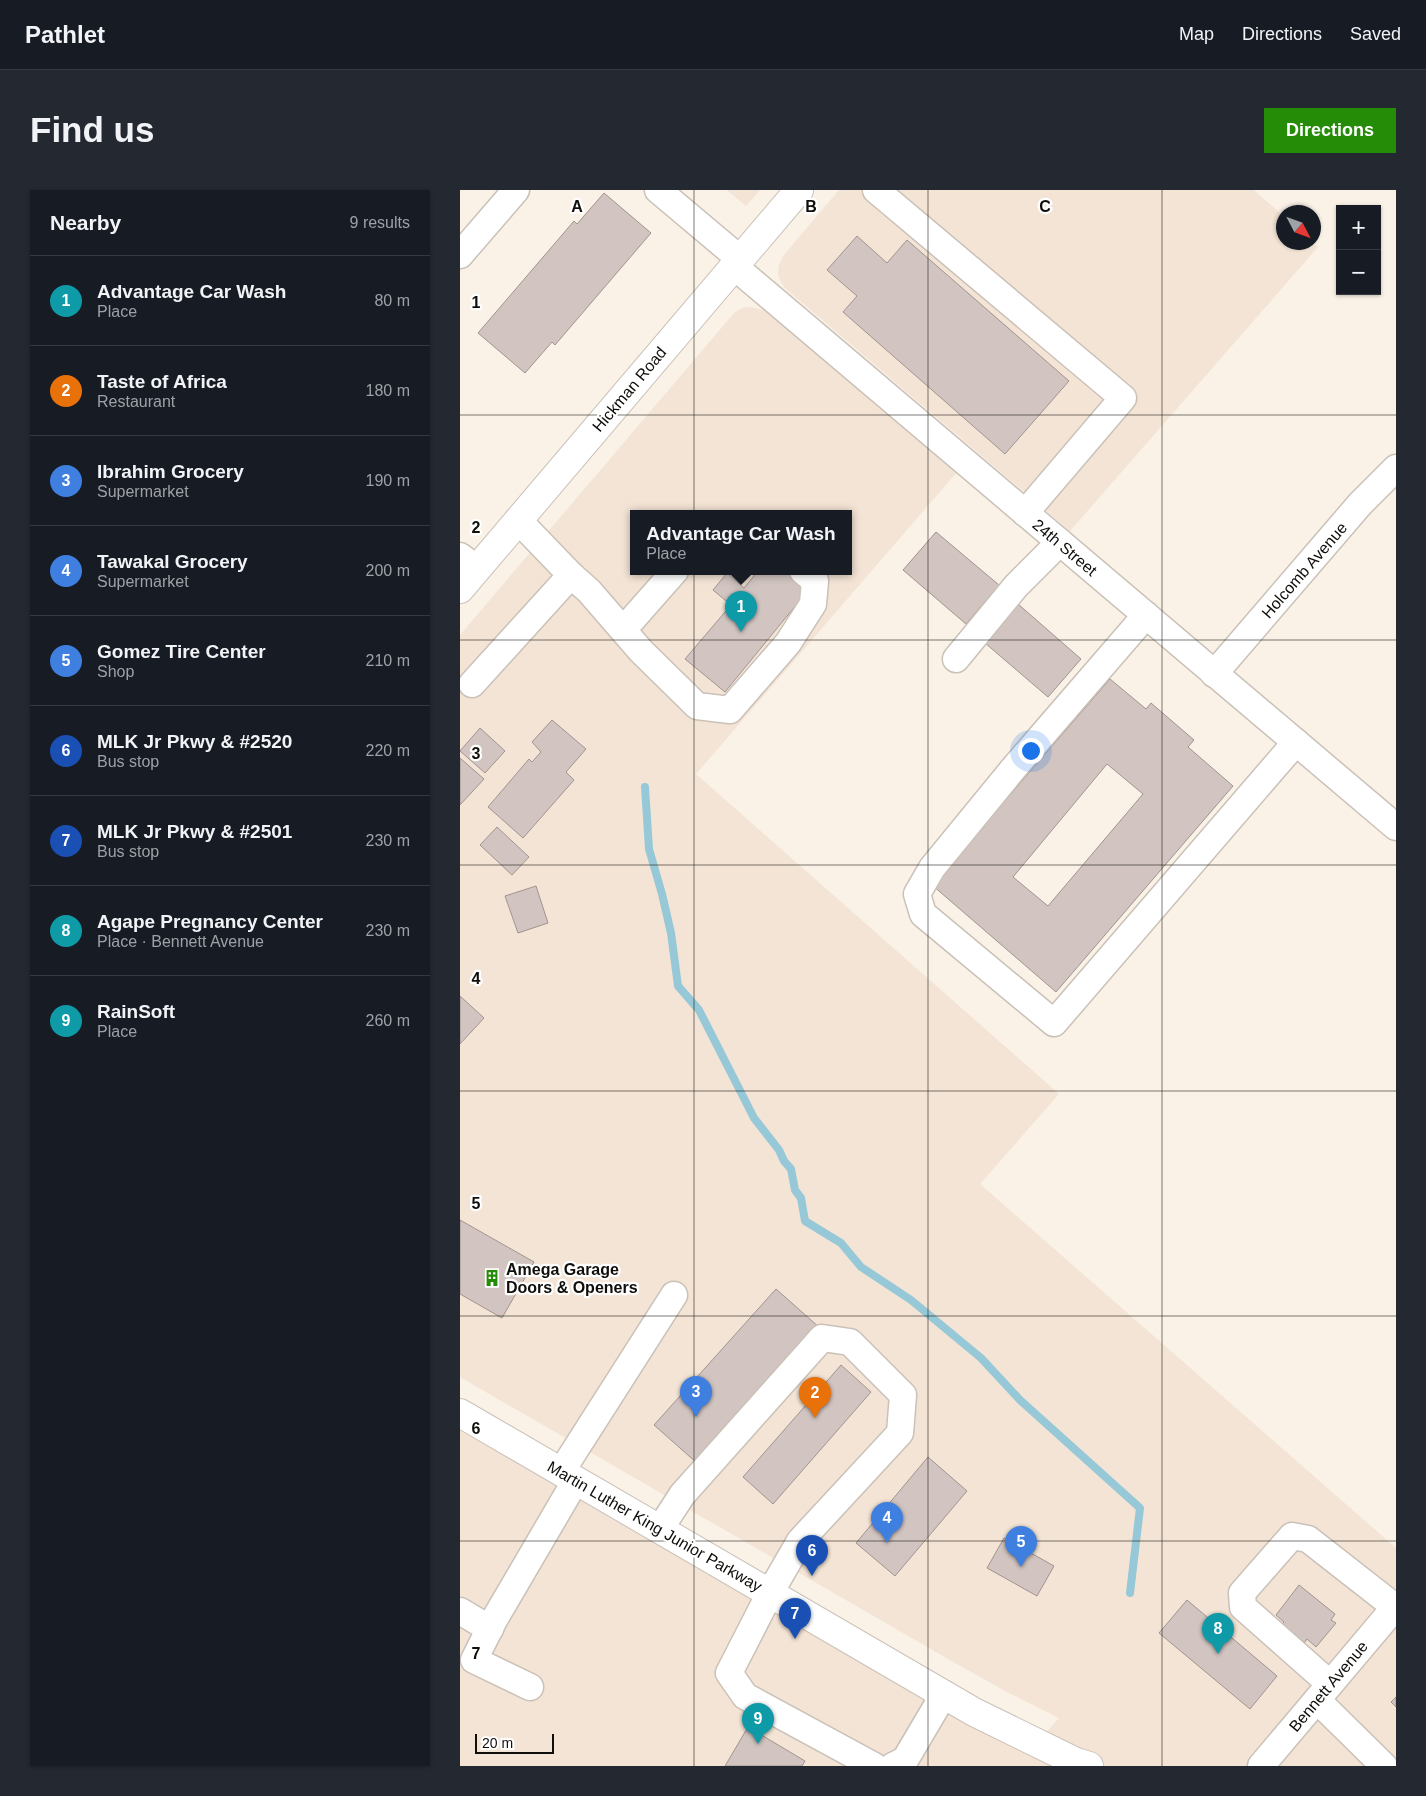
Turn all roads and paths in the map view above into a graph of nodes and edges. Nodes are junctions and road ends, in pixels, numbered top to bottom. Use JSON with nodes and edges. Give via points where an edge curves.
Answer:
{"nodes":[{"id":1,"x":516,"y":190,"type":"edge"},
{"id":2,"x":658,"y":190,"type":"edge"},
{"id":3,"x":799,"y":190,"type":"edge"},
{"id":4,"x":876,"y":190,"type":"edge"},
{"id":5,"x":460,"y":254,"type":"edge"},
{"id":6,"x":737,"y":262,"type":"junction"},
{"id":7,"x":1396,"y":468,"type":"edge"},
{"id":8,"x":1025,"y":513,"type":"junction"},
{"id":9,"x":518,"y":520,"type":"junction"},
{"id":10,"x":1060,"y":542,"type":"junction"},
{"id":11,"x":465,"y":571,"type":"edge"},
{"id":12,"x":571,"y":575,"type":"junction"},
{"id":13,"x":671,"y":575,"type":"edge"},
{"id":14,"x":808,"y":575,"type":"edge"},
{"id":15,"x":1146,"y":615,"type":"junction"},
{"id":16,"x":623,"y":630,"type":"junction"},
{"id":17,"x":956,"y":659,"type":"dead end"},
{"id":18,"x":1214,"y":674,"type":"junction"},
{"id":19,"x":464,"y":685,"type":"edge"},
{"id":20,"x":1296,"y":742,"type":"junction"},
{"id":21,"x":1396,"y":827,"type":"edge"},
{"id":22,"x":674,"y":1295,"type":"dead end"},
{"id":23,"x":460,"y":1413,"type":"edge"},
{"id":24,"x":568,"y":1476,"type":"junction"},
{"id":25,"x":660,"y":1530,"type":"junction"},
{"id":26,"x":770,"y":1593,"type":"junction"},
{"id":27,"x":1396,"y":1607,"type":"edge"},
{"id":28,"x":460,"y":1611,"type":"edge"},
{"id":29,"x":490,"y":1629,"type":"junction"},
{"id":30,"x":467,"y":1660,"type":"edge"},
{"id":31,"x":530,"y":1687,"type":"dead end"},
{"id":32,"x":1323,"y":1692,"type":"junction"},
{"id":33,"x":944,"y":1694,"type":"junction"},
{"id":34,"x":874,"y":1766,"type":"edge"},
{"id":35,"x":893,"y":1766,"type":"edge"},
{"id":36,"x":1089,"y":1766,"type":"edge"},
{"id":37,"x":1260,"y":1766,"type":"edge"},
{"id":38,"x":1384,"y":1766,"type":"edge"}],
"edges":[{"from":1,"to":5,"type":"street"},
{"from":2,"to":6,"type":"street","name":"24th Street"},
{"from":3,"to":6,"type":"main road","name":"Hickman Road"},
{"from":4,"to":8,"type":"street","via":[[1124,398]]},
{"from":6,"to":8,"type":"street","name":"24th Street"},
{"from":6,"to":9,"type":"main road","name":"Hickman Road"},
{"from":7,"to":18,"type":"street","name":"Holcomb Avenue","via":[[1360,504]]},
{"from":8,"to":10,"type":"street","name":"24th Street"},
{"from":9,"to":11,"type":"main road","name":"Hickman Road"},
{"from":9,"to":12,"type":"street"},
{"from":10,"to":15,"type":"street","name":"24th Street"},
{"from":10,"to":17,"type":"street","via":[[1016,586]]},
{"from":12,"to":16,"type":"street","via":[[590,591]]},
{"from":12,"to":19,"type":"street"},
{"from":13,"to":16,"type":"street"},
{"from":14,"to":16,"type":"street","via":[[816,581],[813,604],[788,643],[730,710],[697,706]]},
{"from":15,"to":18,"type":"street","name":"24th Street"},
{"from":15,"to":20,"type":"street","via":[[932,868],[917,894],[923,914],[1054,1023]]},
{"from":18,"to":20,"type":"street","name":"24th Street"},
{"from":20,"to":21,"type":"street","name":"24th Street"},
{"from":22,"to":24,"type":"street"},
{"from":23,"to":24,"type":"main road","name":"Martin Luther King Junior Parkway"},
{"from":24,"to":25,"type":"main road","name":"Martin Luther King Junior Parkway"},
{"from":24,"to":29,"type":"street","via":[[550,1522]]},
{"from":25,"to":26,"type":"main road","name":"Martin Luther King Junior Parkway"},
{"from":25,"to":26,"type":"street","via":[[682,1495],[822,1338],[850,1342],[903,1395],[900,1434],[800,1540]]},
{"from":26,"to":33,"type":"main road","name":"Martin Luther King Junior Parkway"},
{"from":26,"to":34,"type":"street","via":[[729,1674],[745,1696]]},
{"from":27,"to":32,"type":"street","name":"Bennett Avenue"},
{"from":27,"to":32,"type":"street","via":[[1308,1539],[1292,1536],[1242,1593],[1243,1607]]},
{"from":28,"to":29,"type":"street"},
{"from":29,"to":30,"type":"street"},
{"from":30,"to":31,"type":"street"},
{"from":32,"to":37,"type":"street","name":"Bennett Avenue"},
{"from":32,"to":38,"type":"street"},
{"from":33,"to":35,"type":"street","via":[[905,1760]]},
{"from":33,"to":36,"type":"main road","name":"Martin Luther King Junior Parkway","via":[[974,1712]]}]}
